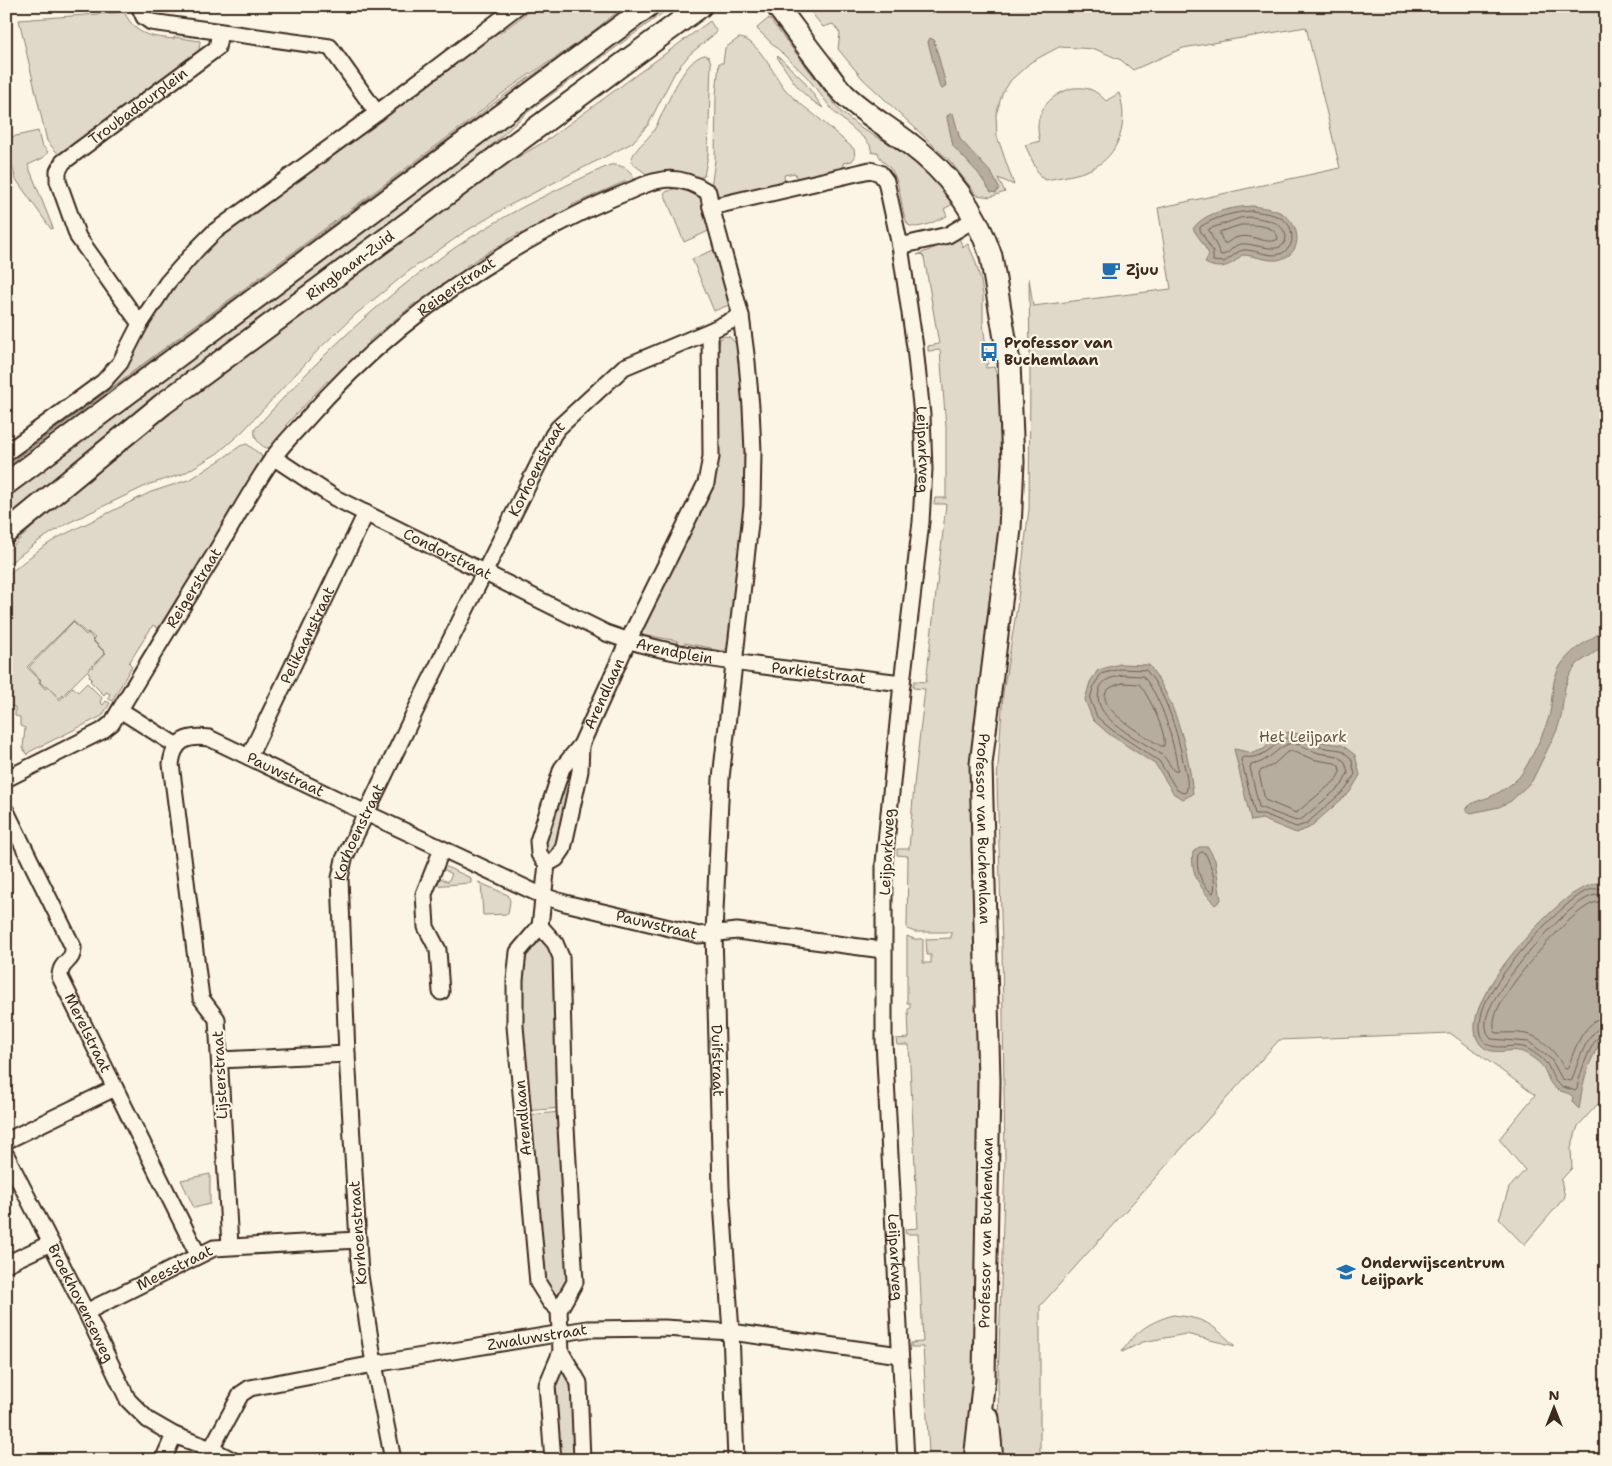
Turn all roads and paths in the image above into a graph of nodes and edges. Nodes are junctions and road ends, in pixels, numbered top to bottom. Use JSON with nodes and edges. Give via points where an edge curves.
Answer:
{"nodes":[{"id":1,"x":138,"y":6,"type":"edge"},
{"id":2,"x":518,"y":6,"type":"edge"},
{"id":3,"x":648,"y":6,"type":"edge"},
{"id":4,"x":701,"y":6,"type":"edge"},
{"id":5,"x":777,"y":6,"type":"edge"},
{"id":6,"x":220,"y":32,"type":"junction"},
{"id":7,"x":377,"y":114,"type":"junction"},
{"id":8,"x":711,"y":207,"type":"junction"},
{"id":9,"x":975,"y":219,"type":"junction"},
{"id":10,"x":900,"y":246,"type":"junction"},
{"id":11,"x":741,"y":316,"type":"junction"},
{"id":12,"x":140,"y":324,"type":"junction"},
{"id":13,"x":710,"y":332,"type":"junction"},
{"id":14,"x":6,"y":453,"type":"edge"},
{"id":15,"x":273,"y":457,"type":"junction"},
{"id":16,"x":6,"y":484,"type":"edge"},
{"id":17,"x":366,"y":513,"type":"junction"},
{"id":18,"x":6,"y":533,"type":"edge"},
{"id":19,"x":484,"y":572,"type":"junction"},
{"id":20,"x":628,"y":641,"type":"junction"},
{"id":21,"x":734,"y":662,"type":"junction"},
{"id":22,"x":902,"y":683,"type":"junction"},
{"id":23,"x":120,"y":710,"type":"junction"},
{"id":24,"x":581,"y":745,"type":"junction"},
{"id":25,"x":177,"y":746,"type":"junction"},
{"id":26,"x":249,"y":757,"type":"junction"},
{"id":27,"x":6,"y":779,"type":"edge"},
{"id":28,"x":6,"y":811,"type":"edge"},
{"id":29,"x":366,"y":813,"type":"junction"},
{"id":30,"x":442,"y":849,"type":"junction"},
{"id":31,"x":547,"y":864,"type":"junction"},
{"id":32,"x":543,"y":896,"type":"junction"},
{"id":33,"x":540,"y":926,"type":"junction"},
{"id":34,"x":714,"y":933,"type":"junction"},
{"id":35,"x":883,"y":950,"type":"junction"},
{"id":36,"x":441,"y":992,"type":"dead end"},
{"id":37,"x":347,"y":1054,"type":"junction"},
{"id":38,"x":220,"y":1060,"type":"junction"},
{"id":39,"x":115,"y":1088,"type":"junction"},
{"id":40,"x":6,"y":1142,"type":"edge"},
{"id":41,"x":6,"y":1155,"type":"edge"},
{"id":42,"x":358,"y":1240,"type":"junction"},
{"id":43,"x":51,"y":1243,"type":"junction"},
{"id":44,"x":230,"y":1246,"type":"junction"},
{"id":45,"x":198,"y":1255,"type":"junction"},
{"id":46,"x":6,"y":1264,"type":"edge"},
{"id":47,"x":559,"y":1310,"type":"junction"},
{"id":48,"x":86,"y":1312,"type":"junction"},
{"id":49,"x":560,"y":1332,"type":"junction"},
{"id":50,"x":732,"y":1332,"type":"junction"},
{"id":51,"x":561,"y":1352,"type":"junction"},
{"id":52,"x":900,"y":1355,"type":"junction"},
{"id":53,"x":374,"y":1364,"type":"junction"},
{"id":54,"x":984,"y":1378,"type":"junction"},
{"id":55,"x":174,"y":1435,"type":"junction"},
{"id":56,"x":211,"y":1449,"type":"junction"},
{"id":57,"x":162,"y":1460,"type":"edge"},
{"id":58,"x":232,"y":1460,"type":"edge"},
{"id":59,"x":393,"y":1460,"type":"edge"},
{"id":60,"x":553,"y":1460,"type":"edge"},
{"id":61,"x":582,"y":1460,"type":"edge"},
{"id":62,"x":736,"y":1460,"type":"edge"},
{"id":63,"x":906,"y":1460,"type":"edge"},
{"id":64,"x":975,"y":1460,"type":"edge"},
{"id":65,"x":992,"y":1460,"type":"edge"}],
"edges":[{"from":1,"to":6,"type":"street","via":[[151,22]]},
{"from":2,"to":7,"type":"street"},
{"from":3,"to":16,"type":"main road","name":"Ringbaan-Zuid"},
{"from":4,"to":18,"type":"main road","name":"Ringbaan-Zuid","via":[[163,404]]},
{"from":5,"to":9,"type":"main road","name":"Professor van Buchemlaan","via":[[842,92],[865,113],[934,163],[953,184]]},
{"from":6,"to":7,"type":"street","via":[[330,47]]},
{"from":6,"to":12,"type":"street","name":"Troubadourplein","via":[[217,48],[63,162],[58,171],[58,181],[78,237]]},
{"from":7,"to":12,"type":"street","via":[[214,232],[168,283]]},
{"from":8,"to":10,"type":"street","via":[[870,170],[880,173],[886,180]]},
{"from":8,"to":11,"type":"street","name":"Arendplein"},
{"from":8,"to":15,"type":"street","name":"Reigerstraat","via":[[708,192],[698,186],[678,179],[659,179],[544,231],[444,294],[376,349],[323,400]]},
{"from":9,"to":10,"type":"street","via":[[948,235]]},
{"from":9,"to":54,"type":"main road","name":"Professor van Buchemlaan","via":[[991,256],[1009,362],[1013,462],[1010,529],[981,764],[988,1081]]},
{"from":10,"to":22,"type":"street","name":"Leijparkweg","via":[[919,386],[924,469]]},
{"from":11,"to":13,"type":"street"},
{"from":11,"to":21,"type":"street","name":"Arendplein","via":[[753,452],[752,506]]},
{"from":12,"to":14,"type":"street","via":[[120,364],[103,382]]},
{"from":13,"to":19,"type":"street","name":"Korhoenstraat","via":[[624,367],[558,428]]},
{"from":13,"to":20,"type":"street","name":"Arendplein","via":[[711,457],[706,483]]},
{"from":15,"to":17,"type":"street","name":"Condorstraat","via":[[335,498]]},
{"from":15,"to":23,"type":"street","name":"Reigerstraat"},
{"from":17,"to":19,"type":"street","name":"Condorstraat"},
{"from":17,"to":26,"type":"street","name":"Pelikaanstraat"},
{"from":19,"to":20,"type":"street","name":"Condorstraat"},
{"from":19,"to":29,"type":"street","name":"Korhoenstraat"},
{"from":20,"to":21,"type":"street","name":"Arendplein"},
{"from":20,"to":24,"type":"street","name":"Arendlaan"},
{"from":21,"to":22,"type":"street","name":"Parkietstraat"},
{"from":21,"to":34,"type":"street","name":"Duifstraat","via":[[722,778]]},
{"from":22,"to":35,"type":"street","name":"Leijparkweg","via":[[884,863]]},
{"from":23,"to":25,"type":"street"},
{"from":23,"to":27,"type":"street","name":"Reigerstraat","via":[[102,731]]},
{"from":24,"to":31,"type":"street","name":"Arendlaan","via":[[580,771],[563,849],[556,859]]},
{"from":24,"to":31,"type":"street","name":"Arendlaan","via":[[562,768],[538,841],[539,854]]},
{"from":25,"to":26,"type":"street","name":"Pauwstraat","via":[[184,739],[195,736],[209,738]]},
{"from":25,"to":38,"type":"street","name":"Lijsterstraat","via":[[171,764],[201,998],[217,1019]]},
{"from":26,"to":29,"type":"street","name":"Pauwstraat"},
{"from":28,"to":39,"type":"street","name":"Merelstraat","via":[[73,947],[70,960],[60,969],[60,977]]},
{"from":29,"to":30,"type":"street","name":"Pauwstraat"},
{"from":29,"to":37,"type":"street","name":"Korhoenstraat","via":[[344,859],[340,878]]},
{"from":30,"to":32,"type":"street","name":"Pauwstraat"},
{"from":30,"to":36,"type":"street","via":[[424,894],[426,927],[438,950]]},
{"from":31,"to":32,"type":"street","name":"Arendlaan"},
{"from":32,"to":33,"type":"street","name":"Arendlaan"},
{"from":32,"to":34,"type":"street","name":"Pauwstraat","via":[[699,935]]},
{"from":33,"to":47,"type":"street","via":[[562,957],[565,1110],[575,1282]]},
{"from":33,"to":47,"type":"street","name":"Arendlaan","via":[[518,952],[515,1026],[538,1283]]},
{"from":34,"to":35,"type":"street","name":"Pauwstraat","via":[[738,931]]},
{"from":34,"to":50,"type":"street","name":"Duifstraat","via":[[721,1188]]},
{"from":35,"to":52,"type":"street","name":"Leijparkweg","via":[[884,1041]]},
{"from":37,"to":38,"type":"street"},
{"from":37,"to":42,"type":"street","name":"Korhoenstraat"},
{"from":38,"to":44,"type":"street","name":"Lijsterstraat"},
{"from":39,"to":40,"type":"street"},
{"from":39,"to":45,"type":"street","name":"Merelstraat"},
{"from":41,"to":43,"type":"street","name":"Broekhovenseweg"},
{"from":42,"to":44,"type":"street","name":"Meesstraat"},
{"from":42,"to":53,"type":"street","name":"Korhoenstraat"},
{"from":43,"to":46,"type":"street"},
{"from":43,"to":48,"type":"street","name":"Broekhovenseweg"},
{"from":44,"to":45,"type":"street","name":"Meesstraat"},
{"from":45,"to":48,"type":"street","name":"Meesstraat"},
{"from":47,"to":49,"type":"street"},
{"from":48,"to":55,"type":"street","name":"Broekhovenseweg","via":[[128,1400],[148,1420]]},
{"from":49,"to":50,"type":"street","name":"Zwaluwstraat","via":[[664,1328]]},
{"from":49,"to":51,"type":"street"},
{"from":49,"to":53,"type":"street","name":"Zwaluwstraat"},
{"from":50,"to":52,"type":"street","name":"Zwaluwstraat"},
{"from":50,"to":62,"type":"street","name":"Duifstraat"},
{"from":51,"to":60,"type":"street","via":[[547,1385]]},
{"from":51,"to":61,"type":"street","via":[[579,1383]]},
{"from":52,"to":63,"type":"street","name":"Leijparkweg"},
{"from":53,"to":56,"type":"street","name":"Zwaluwstraat","via":[[250,1388],[241,1394]]},
{"from":53,"to":59,"type":"street","name":"Korhoenstraat"},
{"from":54,"to":64,"type":"main road","name":"Professor van Buchemlaan"},
{"from":54,"to":65,"type":"main road","name":"Professor van Buchemlaan"},
{"from":55,"to":56,"type":"street","name":"Broekhovenseweg"},
{"from":55,"to":57,"type":"street"},
{"from":56,"to":58,"type":"street","name":"Broekhovenseweg"}]}
